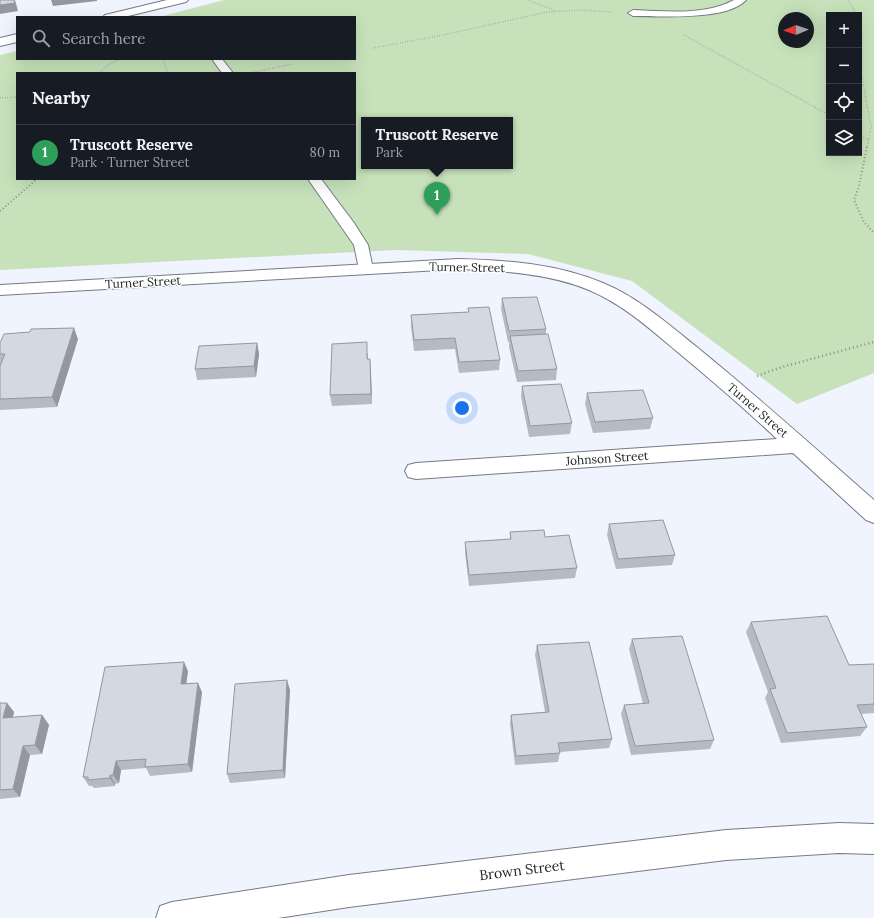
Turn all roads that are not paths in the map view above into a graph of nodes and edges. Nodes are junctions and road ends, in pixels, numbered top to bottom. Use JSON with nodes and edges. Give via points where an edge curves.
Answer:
{"nodes":[{"id":1,"x":182,"y":0,"type":"edge"},
{"id":2,"x":741,"y":0,"type":"edge"},
{"id":3,"x":633,"y":13,"type":"road end"},
{"id":4,"x":113,"y":16,"type":"edge"},
{"id":5,"x":16,"y":38,"type":"edge"},
{"id":6,"x":0,"y":42,"type":"edge"},
{"id":7,"x":218,"y":60,"type":"edge"},
{"id":8,"x":227,"y":72,"type":"edge"},
{"id":9,"x":315,"y":180,"type":"edge"},
{"id":10,"x":366,"y":269,"type":"junction"},
{"id":11,"x":0,"y":290,"type":"edge"},
{"id":12,"x":798,"y":445,"type":"junction"},
{"id":13,"x":416,"y":471,"type":"dead end"},
{"id":14,"x":874,"y":514,"type":"edge"},
{"id":15,"x":874,"y":839,"type":"edge"},
{"id":16,"x":172,"y":918,"type":"edge"}],
"edges":[{"from":1,"to":4,"type":"street"},
{"from":2,"to":3,"type":"lane","via":[[729,6],[699,12]]},
{"from":5,"to":6,"type":"street"},
{"from":7,"to":8,"type":"lane"},
{"from":9,"to":10,"type":"lane","via":[[360,245]]},
{"from":10,"to":11,"type":"street","name":"Turner Street"},
{"from":10,"to":12,"type":"street","name":"Turner Street","via":[[458,264],[494,265],[559,275],[588,284],[639,311]]},
{"from":12,"to":13,"type":"street","name":"Johnson Street"},
{"from":12,"to":14,"type":"street","name":"Turner Street"},
{"from":15,"to":16,"type":"street","name":"Brown Street","via":[[839,838],[726,845],[349,890]]}]}
